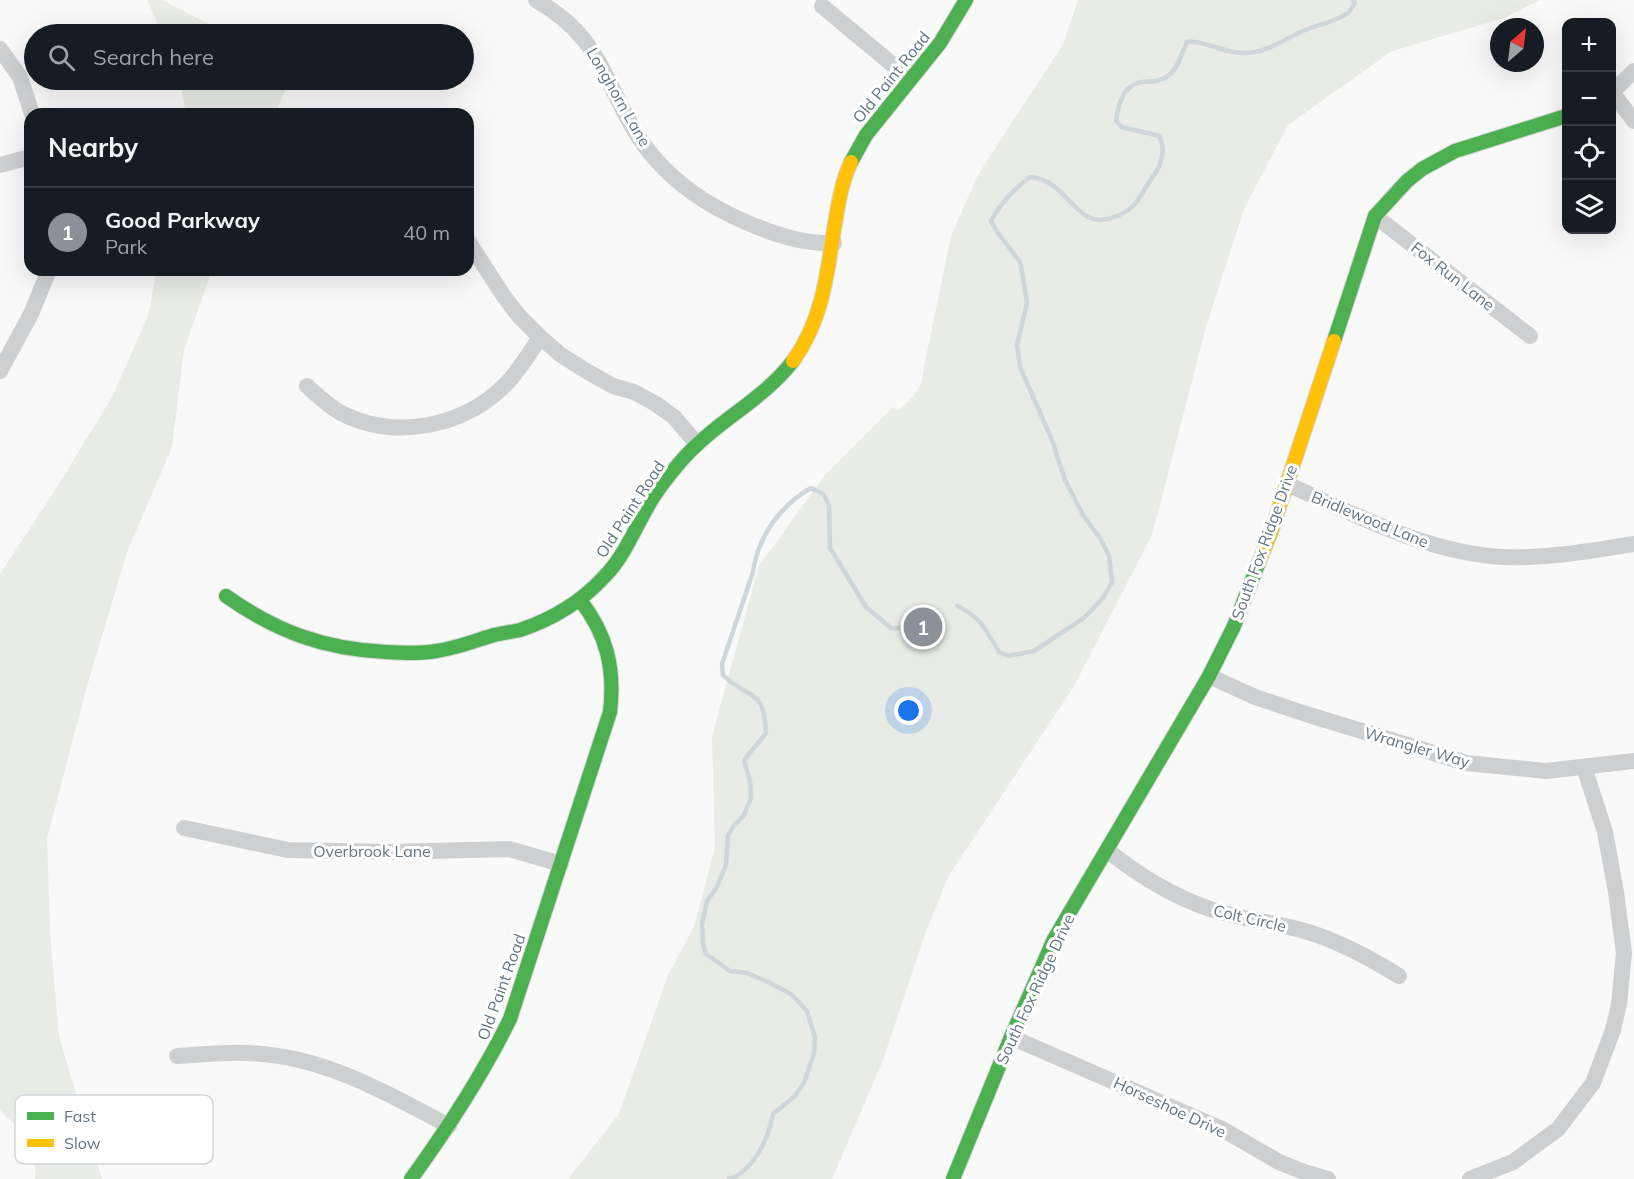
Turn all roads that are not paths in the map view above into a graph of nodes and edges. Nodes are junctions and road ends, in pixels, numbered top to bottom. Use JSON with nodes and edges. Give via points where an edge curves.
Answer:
{"nodes":[{"id":1,"x":536,"y":0,"type":"edge"},
{"id":2,"x":966,"y":0,"type":"edge"},
{"id":3,"x":822,"y":6,"type":"dead end"},
{"id":4,"x":0,"y":49,"type":"edge"},
{"id":5,"x":1634,"y":71,"type":"edge"},
{"id":6,"x":910,"y":79,"type":"junction"},
{"id":7,"x":1616,"y":88,"type":"edge"},
{"id":8,"x":24,"y":89,"type":"edge"},
{"id":9,"x":24,"y":90,"type":"edge"},
{"id":10,"x":1616,"y":97,"type":"edge"},
{"id":11,"x":30,"y":108,"type":"edge"},
{"id":12,"x":1562,"y":117,"type":"edge"},
{"id":13,"x":1634,"y":121,"type":"edge"},
{"id":14,"x":24,"y":159,"type":"edge"},
{"id":15,"x":0,"y":165,"type":"edge"},
{"id":16,"x":1375,"y":216,"type":"junction"},
{"id":17,"x":834,"y":243,"type":"junction"},
{"id":18,"x":474,"y":250,"type":"edge"},
{"id":19,"x":47,"y":276,"type":"edge"},
{"id":20,"x":1530,"y":336,"type":"dead end"},
{"id":21,"x":540,"y":337,"type":"junction"},
{"id":22,"x":0,"y":371,"type":"edge"},
{"id":23,"x":307,"y":386,"type":"dead end"},
{"id":24,"x":697,"y":444,"type":"junction"},
{"id":25,"x":1287,"y":484,"type":"junction"},
{"id":26,"x":1634,"y":544,"type":"edge"},
{"id":27,"x":226,"y":596,"type":"dead end"},
{"id":28,"x":580,"y":600,"type":"junction"},
{"id":29,"x":1209,"y":676,"type":"junction"},
{"id":30,"x":1634,"y":762,"type":"edge"},
{"id":31,"x":1584,"y":767,"type":"junction"},
{"id":32,"x":184,"y":828,"type":"dead end"},
{"id":33,"x":1107,"y":850,"type":"junction"},
{"id":34,"x":561,"y":864,"type":"junction"},
{"id":35,"x":1399,"y":976,"type":"dead end"},
{"id":36,"x":1011,"y":1037,"type":"junction"},
{"id":37,"x":177,"y":1056,"type":"dead end"},
{"id":38,"x":449,"y":1126,"type":"junction"},
{"id":39,"x":411,"y":1179,"type":"edge"},
{"id":40,"x":952,"y":1179,"type":"edge"},
{"id":41,"x":1328,"y":1179,"type":"edge"},
{"id":42,"x":1470,"y":1179,"type":"edge"}],
"edges":[{"from":1,"to":17,"type":"street","name":"Longhorn Lane","via":[[562,17],[587,41],[648,150],[690,192],[736,219],[786,238]]},
{"from":2,"to":6,"type":"street","name":"Old Paint Road","via":[[948,32]]},
{"from":3,"to":6,"type":"street"},
{"from":4,"to":8,"type":"street"},
{"from":5,"to":7,"type":"street"},
{"from":6,"to":17,"type":"street","name":"Old Paint Road","via":[[875,122],[848,168],[839,194]]},
{"from":9,"to":11,"type":"street"},
{"from":10,"to":13,"type":"street"},
{"from":12,"to":16,"type":"street","name":"South Fox Ridge Drive","via":[[1441,156],[1397,189]]},
{"from":14,"to":15,"type":"street"},
{"from":16,"to":20,"type":"street","name":"Fox Run Lane"},
{"from":16,"to":25,"type":"street","name":"South Fox Ridge Drive"},
{"from":17,"to":24,"type":"street","name":"Old Paint Road","via":[[820,311],[796,357],[758,398]]},
{"from":18,"to":21,"type":"street","via":[[503,295]]},
{"from":19,"to":22,"type":"street"},
{"from":21,"to":23,"type":"street","via":[[503,387],[463,414],[440,422],[400,428],[361,422],[332,407]]},
{"from":21,"to":24,"type":"street","via":[[588,372],[656,404],[674,417]]},
{"from":24,"to":28,"type":"street","name":"Old Paint Road","via":[[648,506],[615,565]]},
{"from":25,"to":26,"type":"street","name":"Bridlewood Lane","via":[[1392,531],[1466,552],[1536,557]]},
{"from":25,"to":29,"type":"street","name":"South Fox Ridge Drive","via":[[1254,579]]},
{"from":27,"to":28,"type":"street","via":[[293,636],[346,649],[402,653],[456,647],[523,629]]},
{"from":28,"to":34,"type":"street","name":"Old Paint Road","via":[[602,631],[609,651],[613,693]]},
{"from":29,"to":31,"type":"street","name":"Wrangler Way","via":[[1350,729],[1466,763],[1546,771]]},
{"from":29,"to":33,"type":"street","name":"South Fox Ridge Drive"},
{"from":30,"to":31,"type":"street","name":"Wrangler Way"},
{"from":31,"to":42,"type":"street","via":[[1605,832],[1624,953],[1613,1030],[1593,1083],[1558,1129],[1512,1162]]},
{"from":32,"to":34,"type":"street","name":"Overbrook Lane","via":[[288,850],[509,849]]},
{"from":33,"to":35,"type":"street","name":"Colt Circle","via":[[1179,897],[1230,915],[1299,929],[1338,942]]},
{"from":33,"to":36,"type":"street","name":"South Fox Ridge Drive","via":[[1054,939]]},
{"from":34,"to":38,"type":"street","name":"Old Paint Road","via":[[510,1019],[493,1056]]},
{"from":36,"to":40,"type":"street","name":"South Fox Ridge Drive"},
{"from":36,"to":41,"type":"street","name":"Horseshoe Drive","via":[[1222,1129],[1279,1162]]},
{"from":37,"to":38,"type":"street","via":[[248,1053],[301,1060],[372,1084]]},
{"from":38,"to":39,"type":"street","name":"Old Paint Road"}]}
